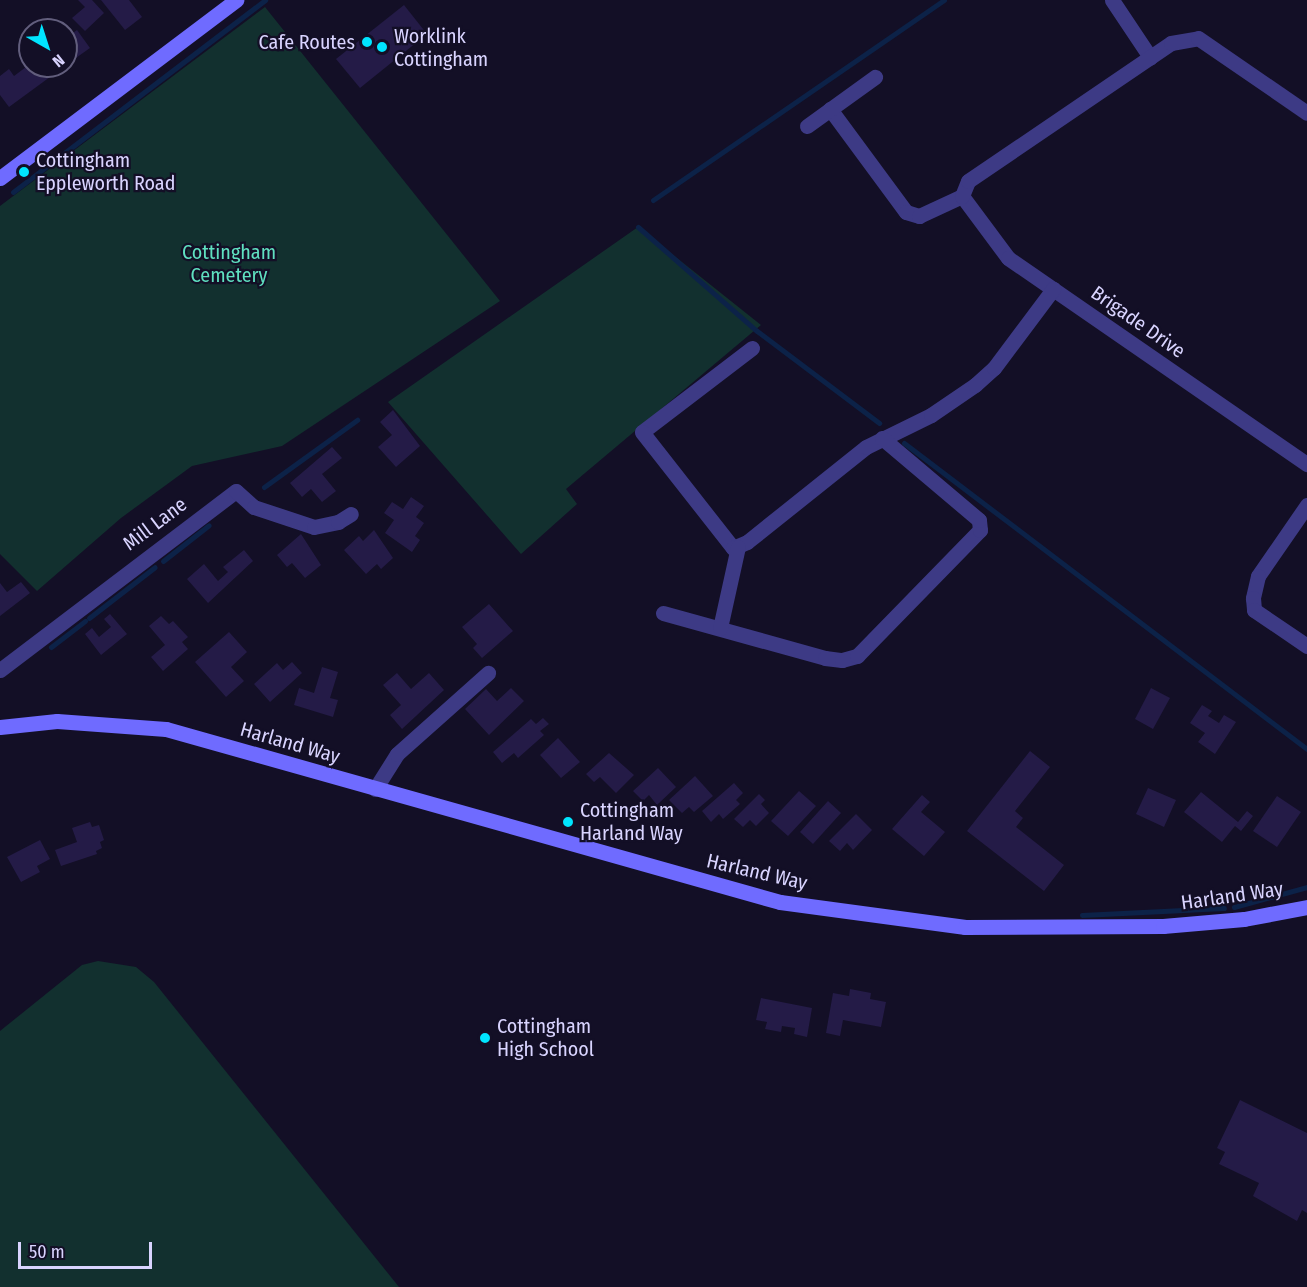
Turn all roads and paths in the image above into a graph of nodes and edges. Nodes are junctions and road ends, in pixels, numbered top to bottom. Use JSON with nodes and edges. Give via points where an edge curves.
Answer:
{"nodes":[{"id":1,"x":235,"y":0,"type":"edge"},
{"id":2,"x":1112,"y":0,"type":"edge"},
{"id":3,"x":1150,"y":57,"type":"junction"},
{"id":4,"x":875,"y":77,"type":"dead end"},
{"id":5,"x":830,"y":109,"type":"junction"},
{"id":6,"x":1307,"y":113,"type":"edge"},
{"id":7,"x":807,"y":126,"type":"dead end"},
{"id":8,"x":2,"y":174,"type":"edge"},
{"id":9,"x":962,"y":196,"type":"junction"},
{"id":10,"x":1053,"y":289,"type":"junction"},
{"id":11,"x":752,"y":348,"type":"dead end"},
{"id":12,"x":882,"y":438,"type":"junction"},
{"id":13,"x":1307,"y":464,"type":"edge"},
{"id":14,"x":1307,"y":505,"type":"edge"},
{"id":15,"x":351,"y":514,"type":"dead end"},
{"id":16,"x":738,"y":547,"type":"junction"},
{"id":17,"x":663,"y":613,"type":"dead end"},
{"id":18,"x":720,"y":628,"type":"junction"},
{"id":19,"x":1307,"y":646,"type":"edge"},
{"id":20,"x":0,"y":670,"type":"edge"},
{"id":21,"x":488,"y":673,"type":"dead end"},
{"id":22,"x":0,"y":727,"type":"edge"},
{"id":23,"x":375,"y":789,"type":"junction"},
{"id":24,"x":1307,"y":907,"type":"edge"}],
"edges":[{"from":1,"to":8,"type":"main road"},
{"from":2,"to":3,"type":"street"},
{"from":3,"to":6,"type":"street","via":[[1171,43],[1198,38]]},
{"from":3,"to":9,"type":"street","via":[[968,181]]},
{"from":4,"to":5,"type":"street"},
{"from":5,"to":7,"type":"street"},
{"from":5,"to":9,"type":"street","via":[[906,212],[919,216]]},
{"from":9,"to":10,"type":"street","name":"Brigade Drive","via":[[1008,258]]},
{"from":10,"to":12,"type":"street","via":[[994,368],[975,385],[939,410]]},
{"from":10,"to":13,"type":"street","name":"Brigade Drive"},
{"from":11,"to":16,"type":"street","via":[[642,432],[729,546]]},
{"from":12,"to":16,"type":"street"},
{"from":12,"to":18,"type":"street","via":[[979,520],[976,537],[857,656],[842,660],[825,658]]},
{"from":14,"to":19,"type":"street","via":[[1258,576],[1253,598],[1254,610]]},
{"from":15,"to":20,"type":"street","name":"Mill Lane","via":[[338,522],[314,527],[254,507],[236,491]]},
{"from":16,"to":18,"type":"street"},
{"from":17,"to":18,"type":"street"},
{"from":21,"to":23,"type":"street","via":[[397,754]]},
{"from":22,"to":23,"type":"main road","name":"Harland Way","via":[[57,722],[166,729]]},
{"from":23,"to":24,"type":"main road","name":"Harland Way","via":[[780,902],[965,927],[1163,926],[1244,919]]}]}
